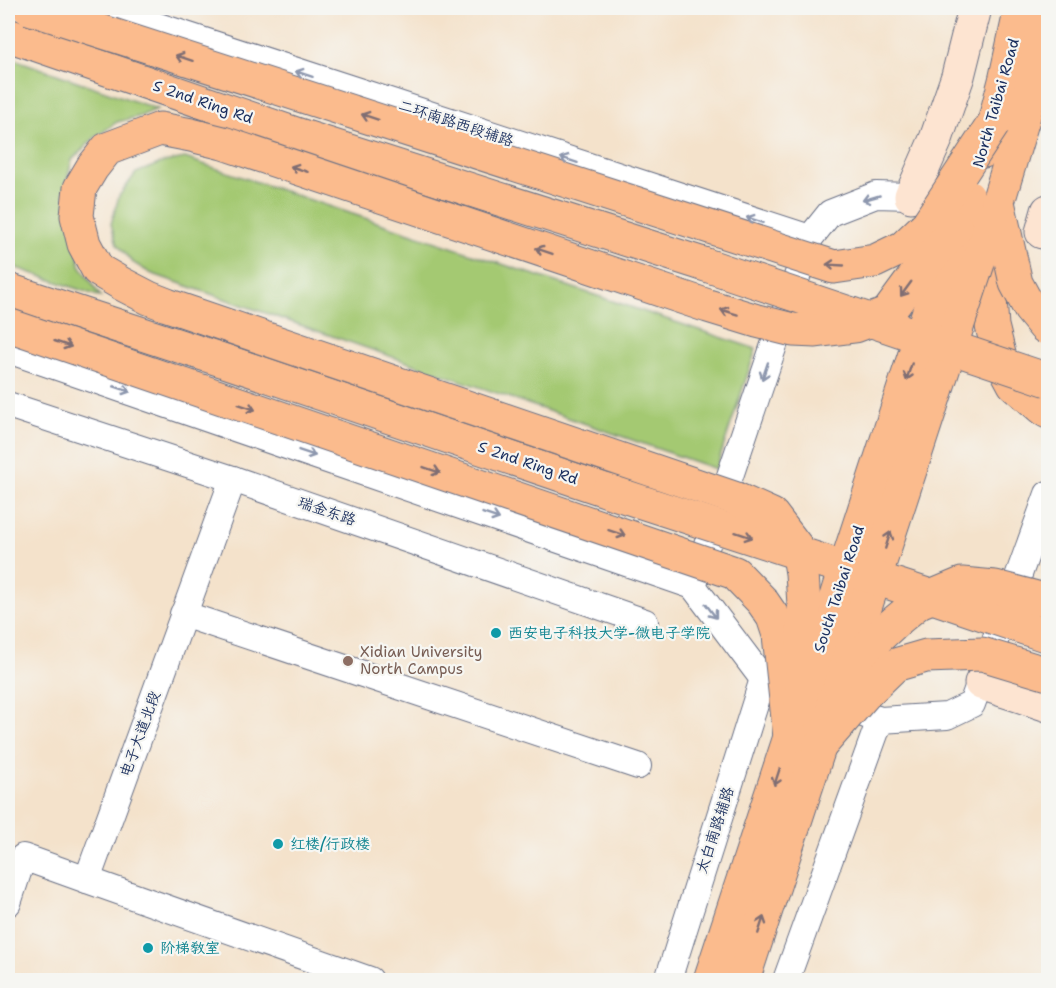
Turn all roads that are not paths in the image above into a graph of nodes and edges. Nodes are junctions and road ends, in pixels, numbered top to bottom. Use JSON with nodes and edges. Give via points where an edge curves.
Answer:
{"nodes":[{"id":1,"x":28,"y":8,"type":"edge"},
{"id":2,"x":103,"y":8,"type":"edge"},
{"id":3,"x":975,"y":8,"type":"edge"},
{"id":4,"x":1020,"y":8,"type":"edge"},
{"id":5,"x":1048,"y":9,"type":"edge"},
{"id":6,"x":8,"y":35,"type":"edge"},
{"id":7,"x":994,"y":123,"type":"junction"},
{"id":8,"x":296,"y":134,"type":"junction"},
{"id":9,"x":223,"y":143,"type":"junction"},
{"id":10,"x":369,"y":192,"type":"junction"},
{"id":11,"x":911,"y":196,"type":"junction"},
{"id":12,"x":983,"y":200,"type":"junction"},
{"id":13,"x":1046,"y":227,"type":"edge"},
{"id":14,"x":956,"y":228,"type":"junction"},
{"id":15,"x":810,"y":238,"type":"junction"},
{"id":16,"x":986,"y":241,"type":"junction"},
{"id":17,"x":8,"y":290,"type":"edge"},
{"id":18,"x":183,"y":310,"type":"junction"},
{"id":19,"x":8,"y":326,"type":"edge"},
{"id":20,"x":1048,"y":329,"type":"edge"},
{"id":21,"x":292,"y":348,"type":"junction"},
{"id":22,"x":8,"y":350,"type":"edge"},
{"id":23,"x":225,"y":361,"type":"junction"},
{"id":24,"x":1048,"y":380,"type":"edge"},
{"id":25,"x":8,"y":405,"type":"edge"},
{"id":26,"x":1048,"y":412,"type":"edge"},
{"id":27,"x":232,"y":478,"type":"junction"},
{"id":28,"x":1048,"y":494,"type":"edge"},
{"id":29,"x":693,"y":586,"type":"junction"},
{"id":30,"x":1048,"y":601,"type":"edge"},
{"id":31,"x":183,"y":614,"type":"junction"},
{"id":32,"x":645,"y":622,"type":"dead end"},
{"id":33,"x":1048,"y":636,"type":"edge"},
{"id":34,"x":1048,"y":674,"type":"edge"},
{"id":35,"x":763,"y":679,"type":"junction"},
{"id":36,"x":981,"y":683,"type":"junction"},
{"id":37,"x":840,"y":685,"type":"junction"},
{"id":38,"x":1048,"y":705,"type":"edge"},
{"id":39,"x":880,"y":720,"type":"junction"},
{"id":40,"x":803,"y":731,"type":"junction"},
{"id":41,"x":638,"y":766,"type":"dead end"},
{"id":42,"x":87,"y":880,"type":"junction"},
{"id":43,"x":8,"y":903,"type":"edge"},
{"id":44,"x":370,"y":981,"type":"edge"},
{"id":45,"x":668,"y":981,"type":"edge"},
{"id":46,"x":710,"y":981,"type":"edge"},
{"id":47,"x":743,"y":981,"type":"edge"},
{"id":48,"x":786,"y":981,"type":"edge"}],
"edges":[{"from":7,"to":1,"type":"main road","one_way":true,"bridge":true,"via":[[927,225],[904,247],[874,261],[834,267]]},
{"from":15,"to":2,"type":"street","name":"二环南路西段辅路","one_way":true},
{"from":3,"to":11,"type":"street","via":[[958,76]]},
{"from":4,"to":7,"type":"main road","name":"North Taibai Road"},
{"from":5,"to":12,"type":"main road","name":"North Taibai Road","via":[[1026,109]]},
{"from":6,"to":8,"type":"main road","name":"S 2nd Ring Rd"},
{"from":7,"to":12,"type":"main road","name":"North Taibai Road"},
{"from":8,"to":9,"type":"main road"},
{"from":8,"to":10,"type":"main road"},
{"from":8,"to":24,"type":"main road","name":"S 2nd Ring Rd","bridge":true},
{"from":10,"to":9,"type":"main road","one_way":true,"bridge":true},
{"from":9,"to":18,"type":"main road","bridge":true,"via":[[160,129],[107,149],[80,188],[77,216],[84,244],[98,270],[148,298]]},
{"from":14,"to":10,"type":"main road","one_way":true,"bridge":true,"via":[[887,314],[855,326],[793,330],[708,306]]},
{"from":11,"to":13,"type":"street"},
{"from":11,"to":15,"type":"street","one_way":true,"via":[[876,195],[830,213]]},
{"from":12,"to":14,"type":"main road","name":"South Taibai Road","bridge":true},
{"from":12,"to":16,"type":"main road","name":"South Taibai Road","bridge":true},
{"from":12,"to":20,"type":"main road","bridge":true,"via":[[1016,283],[1030,309]]},
{"from":14,"to":40,"type":"main road","name":"South Taibai Road","one_way":true,"bridge":true,"via":[[841,581]]},
{"from":15,"to":29,"type":"street","one_way":true},
{"from":16,"to":26,"type":"main road","bridge":true,"via":[[992,326],[1000,358],[1014,384]]},
{"from":37,"to":16,"type":"main road","name":"South Taibai Road","one_way":true,"bridge":true},
{"from":17,"to":23,"type":"main road","name":"S 2nd Ring Rd"},
{"from":18,"to":21,"type":"main road","bridge":true},
{"from":18,"to":23,"type":"main road"},
{"from":19,"to":40,"type":"main road","one_way":true,"bridge":true,"via":[[735,573],[773,618]]},
{"from":21,"to":23,"type":"main road"},
{"from":21,"to":40,"type":"main road","bridge":true,"via":[[734,498],[772,515],[798,549],[802,573]]},
{"from":22,"to":29,"type":"street","one_way":true},
{"from":23,"to":33,"type":"main road","name":"S 2nd Ring Rd","one_way":true,"bridge":true},
{"from":25,"to":27,"type":"street","name":"瑞金东路"},
{"from":27,"to":31,"type":"street","name":"电子大道北段"},
{"from":27,"to":32,"type":"street","name":"瑞金东路"},
{"from":28,"to":36,"type":"street"},
{"from":29,"to":35,"type":"street","one_way":true},
{"from":30,"to":37,"type":"main road","bridge":true,"via":[[995,586],[962,584],[920,602],[896,621],[872,643]]},
{"from":31,"to":41,"type":"street"},
{"from":31,"to":42,"type":"street","name":"电子大道北段"},
{"from":34,"to":40,"type":"main road","bridge":true,"via":[[982,654],[926,656],[895,665],[865,694]]},
{"from":35,"to":39,"type":"street"},
{"from":35,"to":45,"type":"street","name":"太白南路辅路"},
{"from":36,"to":38,"type":"street"},
{"from":36,"to":39,"type":"street","via":[[972,704],[947,716]]},
{"from":37,"to":40,"type":"main road","name":"South Taibai Road","bridge":true},
{"from":39,"to":48,"type":"street"},
{"from":40,"to":46,"type":"main road","name":"South Taibai Road","one_way":true,"bridge":true},
{"from":47,"to":40,"type":"main road","name":"South Taibai Road","one_way":true,"bridge":true},
{"from":42,"to":43,"type":"street","via":[[23,857]]},
{"from":42,"to":44,"type":"street"}]}
